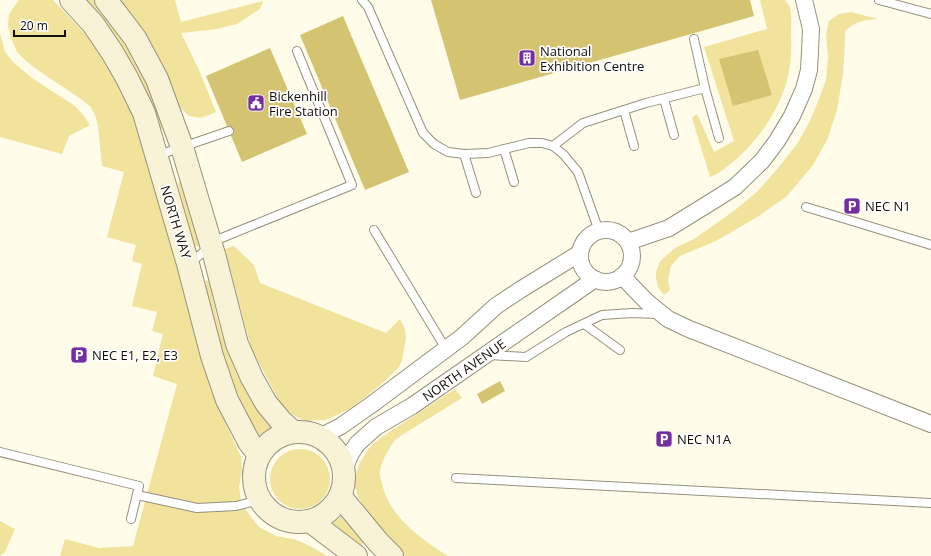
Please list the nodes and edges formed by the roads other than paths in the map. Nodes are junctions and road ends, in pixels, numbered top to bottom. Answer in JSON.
{"nodes":[{"id":1,"x":70,"y":0,"type":"edge"},
{"id":2,"x":106,"y":0,"type":"edge"},
{"id":3,"x":362,"y":0,"type":"edge"},
{"id":4,"x":804,"y":0,"type":"edge"},
{"id":5,"x":879,"y":0,"type":"edge"},
{"id":6,"x":931,"y":14,"type":"edge"},
{"id":7,"x":694,"y":39,"type":"dead end"},
{"id":8,"x":297,"y":51,"type":"dead end"},
{"id":9,"x":705,"y":88,"type":"junction"},
{"id":10,"x":664,"y":98,"type":"junction"},
{"id":11,"x":624,"y":110,"type":"junction"},
{"id":12,"x":229,"y":131,"type":"dead end"},
{"id":13,"x":674,"y":135,"type":"dead end"},
{"id":14,"x":719,"y":138,"type":"dead end"},
{"id":15,"x":553,"y":146,"type":"junction"},
{"id":16,"x":634,"y":146,"type":"dead end"},
{"id":17,"x":182,"y":147,"type":"junction"},
{"id":18,"x":504,"y":149,"type":"junction"},
{"id":19,"x":464,"y":154,"type":"junction"},
{"id":20,"x":156,"y":156,"type":"junction"},
{"id":21,"x":514,"y":182,"type":"dead end"},
{"id":22,"x":476,"y":193,"type":"dead end"},
{"id":23,"x":806,"y":207,"type":"dead end"},
{"id":24,"x":374,"y":230,"type":"dead end"},
{"id":25,"x":599,"y":231,"type":"junction"},
{"id":26,"x":628,"y":242,"type":"junction"},
{"id":27,"x":211,"y":246,"type":"junction"},
{"id":28,"x":931,"y":246,"type":"edge"},
{"id":29,"x":580,"y":253,"type":"junction"},
{"id":30,"x":188,"y":264,"type":"junction"},
{"id":31,"x":622,"y":276,"type":"junction"},
{"id":32,"x":595,"y":279,"type":"junction"},
{"id":33,"x":663,"y":314,"type":"junction"},
{"id":34,"x":584,"y":324,"type":"junction"},
{"id":35,"x":446,"y":349,"type":"junction"},
{"id":36,"x":620,"y":350,"type":"dead end"},
{"id":37,"x":486,"y":355,"type":"junction"},
{"id":38,"x":931,"y":424,"type":"edge"},
{"id":39,"x":293,"y":432,"type":"junction"},
{"id":40,"x":320,"y":437,"type":"junction"},
{"id":41,"x":0,"y":452,"type":"edge"},
{"id":42,"x":259,"y":456,"type":"junction"},
{"id":43,"x":344,"y":470,"type":"junction"},
{"id":44,"x":456,"y":478,"type":"dead end"},
{"id":45,"x":137,"y":495,"type":"junction"},
{"id":46,"x":340,"y":496,"type":"junction"},
{"id":47,"x":259,"y":500,"type":"junction"},
{"id":48,"x":931,"y":503,"type":"edge"},
{"id":49,"x":131,"y":519,"type":"dead end"},
{"id":50,"x":310,"y":521,"type":"junction"},
{"id":51,"x":356,"y":556,"type":"edge"},
{"id":52,"x":392,"y":556,"type":"edge"}],
"edges":[{"from":1,"to":20,"type":"street","name":"NORTH WAY"},
{"from":2,"to":17,"type":"street","name":"NORTH WAY"},
{"from":3,"to":19,"type":"lane"},
{"from":4,"to":26,"type":"street"},
{"from":5,"to":6,"type":"lane"},
{"from":7,"to":9,"type":"lane"},
{"from":8,"to":27,"type":"lane"},
{"from":9,"to":10,"type":"lane"},
{"from":9,"to":14,"type":"lane"},
{"from":10,"to":11,"type":"lane"},
{"from":10,"to":13,"type":"lane"},
{"from":11,"to":15,"type":"lane"},
{"from":11,"to":16,"type":"lane"},
{"from":12,"to":17,"type":"lane"},
{"from":15,"to":18,"type":"lane"},
{"from":15,"to":25,"type":"lane"},
{"from":17,"to":20,"type":"lane"},
{"from":17,"to":27,"type":"street","name":"NORTH WAY"},
{"from":18,"to":19,"type":"lane"},
{"from":18,"to":21,"type":"lane"},
{"from":19,"to":22,"type":"lane"},
{"from":20,"to":30,"type":"street","name":"NORTH WAY"},
{"from":23,"to":28,"type":"lane"},
{"from":24,"to":35,"type":"lane"},
{"from":25,"to":26,"type":"street"},
{"from":25,"to":29,"type":"street"},
{"from":26,"to":31,"type":"street"},
{"from":27,"to":30,"type":"lane"},
{"from":27,"to":39,"type":"street","name":"NORTH WAY"},
{"from":29,"to":32,"type":"street"},
{"from":29,"to":35,"type":"street","name":"NORTH AVENUE"},
{"from":30,"to":42,"type":"street","name":"NORTH WAY"},
{"from":31,"to":32,"type":"street"},
{"from":31,"to":33,"type":"street"},
{"from":32,"to":37,"type":"street","name":"NORTH AVENUE"},
{"from":33,"to":34,"type":"lane"},
{"from":33,"to":38,"type":"street"},
{"from":34,"to":36,"type":"lane"},
{"from":34,"to":37,"type":"lane"},
{"from":35,"to":40,"type":"street","name":"NORTH AVENUE"},
{"from":37,"to":43,"type":"street","name":"NORTH AVENUE"},
{"from":39,"to":40,"type":"street"},
{"from":39,"to":42,"type":"street"},
{"from":40,"to":43,"type":"street"},
{"from":41,"to":45,"type":"lane"},
{"from":42,"to":47,"type":"street"},
{"from":43,"to":46,"type":"street"},
{"from":44,"to":48,"type":"lane"},
{"from":45,"to":47,"type":"lane"},
{"from":45,"to":49,"type":"lane"},
{"from":46,"to":50,"type":"street"},
{"from":46,"to":52,"type":"street"},
{"from":47,"to":50,"type":"street"},
{"from":50,"to":51,"type":"street"}]}
